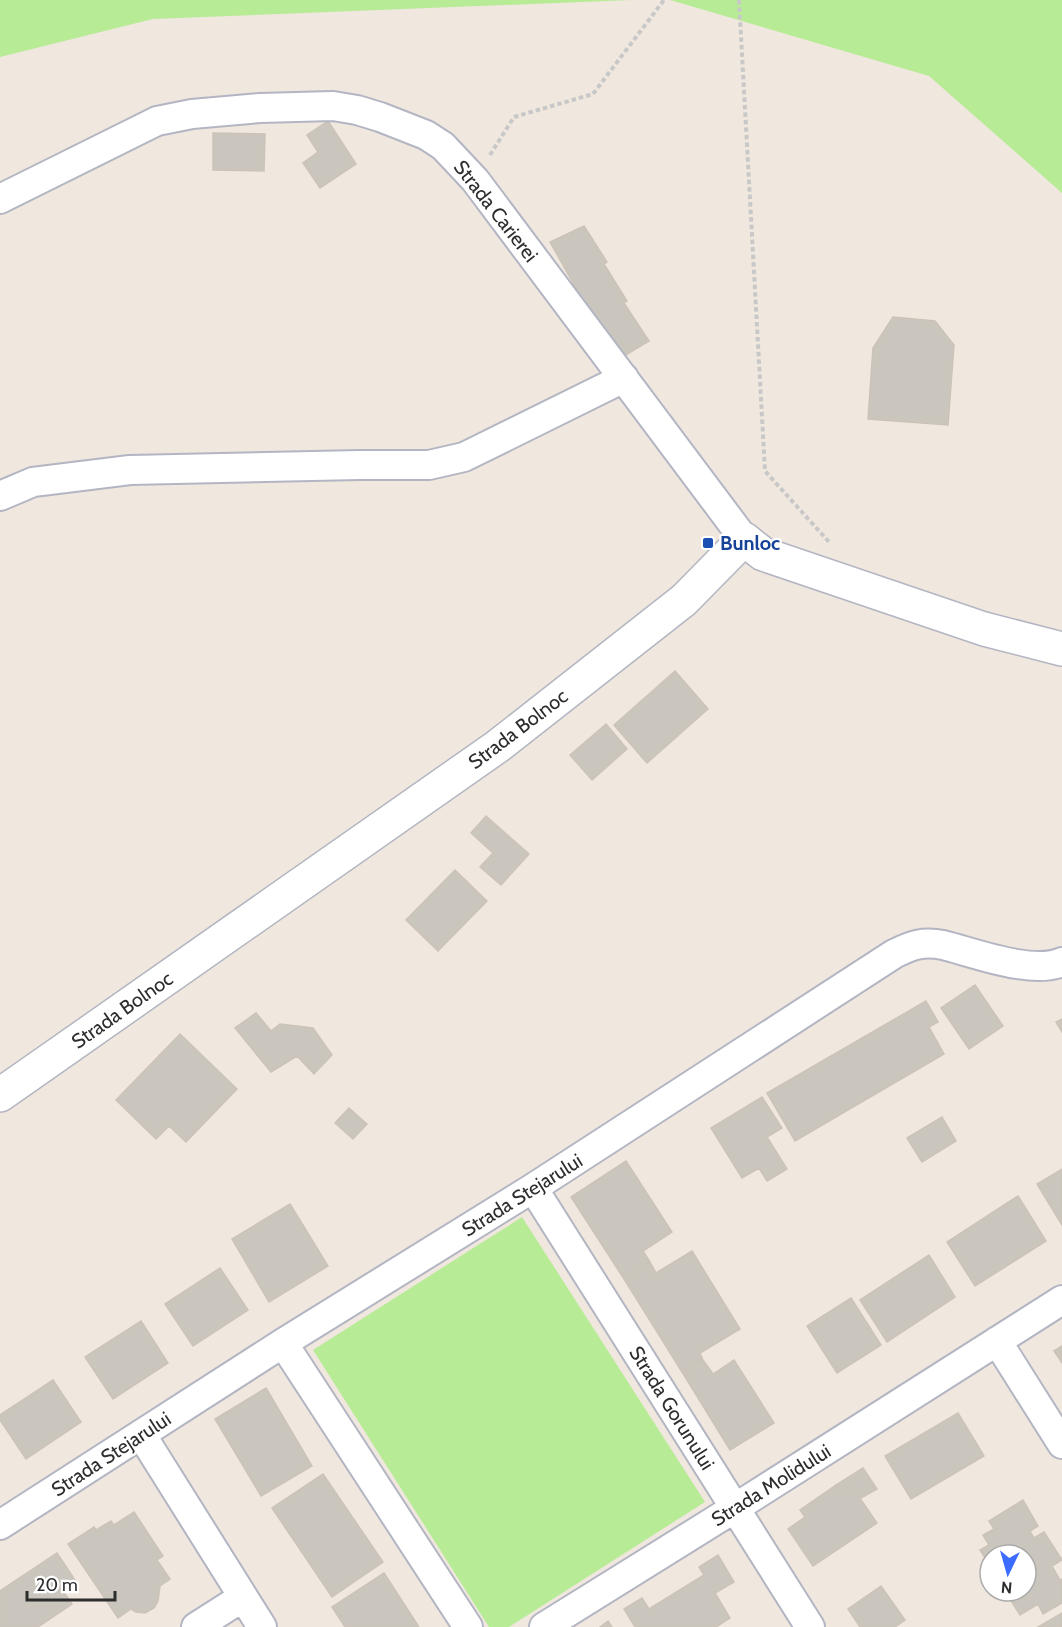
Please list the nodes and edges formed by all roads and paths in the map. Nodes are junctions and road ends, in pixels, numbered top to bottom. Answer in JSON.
{"nodes":[{"id":1,"x":664,"y":0,"type":"edge"},
{"id":2,"x":739,"y":0,"type":"edge"},
{"id":3,"x":475,"y":180,"type":"junction"},
{"id":4,"x":0,"y":200,"type":"edge"},
{"id":5,"x":624,"y":378,"type":"junction"},
{"id":6,"x":0,"y":496,"type":"edge"},
{"id":7,"x":744,"y":538,"type":"junction"},
{"id":8,"x":831,"y":543,"type":"dead end"},
{"id":9,"x":1062,"y":649,"type":"edge"},
{"id":10,"x":1062,"y":962,"type":"edge"},
{"id":11,"x":0,"y":1095,"type":"edge"},
{"id":12,"x":533,"y":1188,"type":"junction"},
{"id":13,"x":1062,"y":1300,"type":"edge"},
{"id":14,"x":997,"y":1341,"type":"junction"},
{"id":15,"x":283,"y":1343,"type":"junction"},
{"id":16,"x":141,"y":1434,"type":"junction"},
{"id":17,"x":1062,"y":1444,"type":"edge"},
{"id":18,"x":735,"y":1508,"type":"junction"},
{"id":19,"x":0,"y":1526,"type":"edge"},
{"id":20,"x":243,"y":1597,"type":"junction"},
{"id":21,"x":195,"y":1627,"type":"edge"},
{"id":22,"x":262,"y":1627,"type":"edge"},
{"id":23,"x":468,"y":1627,"type":"edge"},
{"id":24,"x":544,"y":1627,"type":"edge"},
{"id":25,"x":810,"y":1627,"type":"edge"}],
"edges":[{"from":1,"to":3,"type":"path"},
{"from":2,"to":8,"type":"path"},
{"from":3,"to":4,"type":"street","name":"Strada Carierei"},
{"from":3,"to":5,"type":"street","name":"Strada Carierei"},
{"from":5,"to":6,"type":"street"},
{"from":5,"to":7,"type":"street","name":"Strada Carierei"},
{"from":7,"to":9,"type":"street"},
{"from":7,"to":11,"type":"street","name":"Strada Bolnoc"},
{"from":10,"to":12,"type":"street","name":"Strada Stejarului"},
{"from":12,"to":15,"type":"street","name":"Strada Stejarului"},
{"from":12,"to":18,"type":"street","name":"Strada Gorunului"},
{"from":13,"to":14,"type":"street","name":"Strada Molidului"},
{"from":14,"to":17,"type":"street"},
{"from":14,"to":18,"type":"street","name":"Strada Molidului"},
{"from":15,"to":16,"type":"street","name":"Strada Stejarului"},
{"from":15,"to":23,"type":"street"},
{"from":16,"to":19,"type":"street","name":"Strada Stejarului"},
{"from":16,"to":20,"type":"street"},
{"from":18,"to":24,"type":"street","name":"Strada Molidului"},
{"from":18,"to":25,"type":"street","name":"Strada Gorunului"},
{"from":20,"to":21,"type":"street"},
{"from":20,"to":22,"type":"street"}]}
